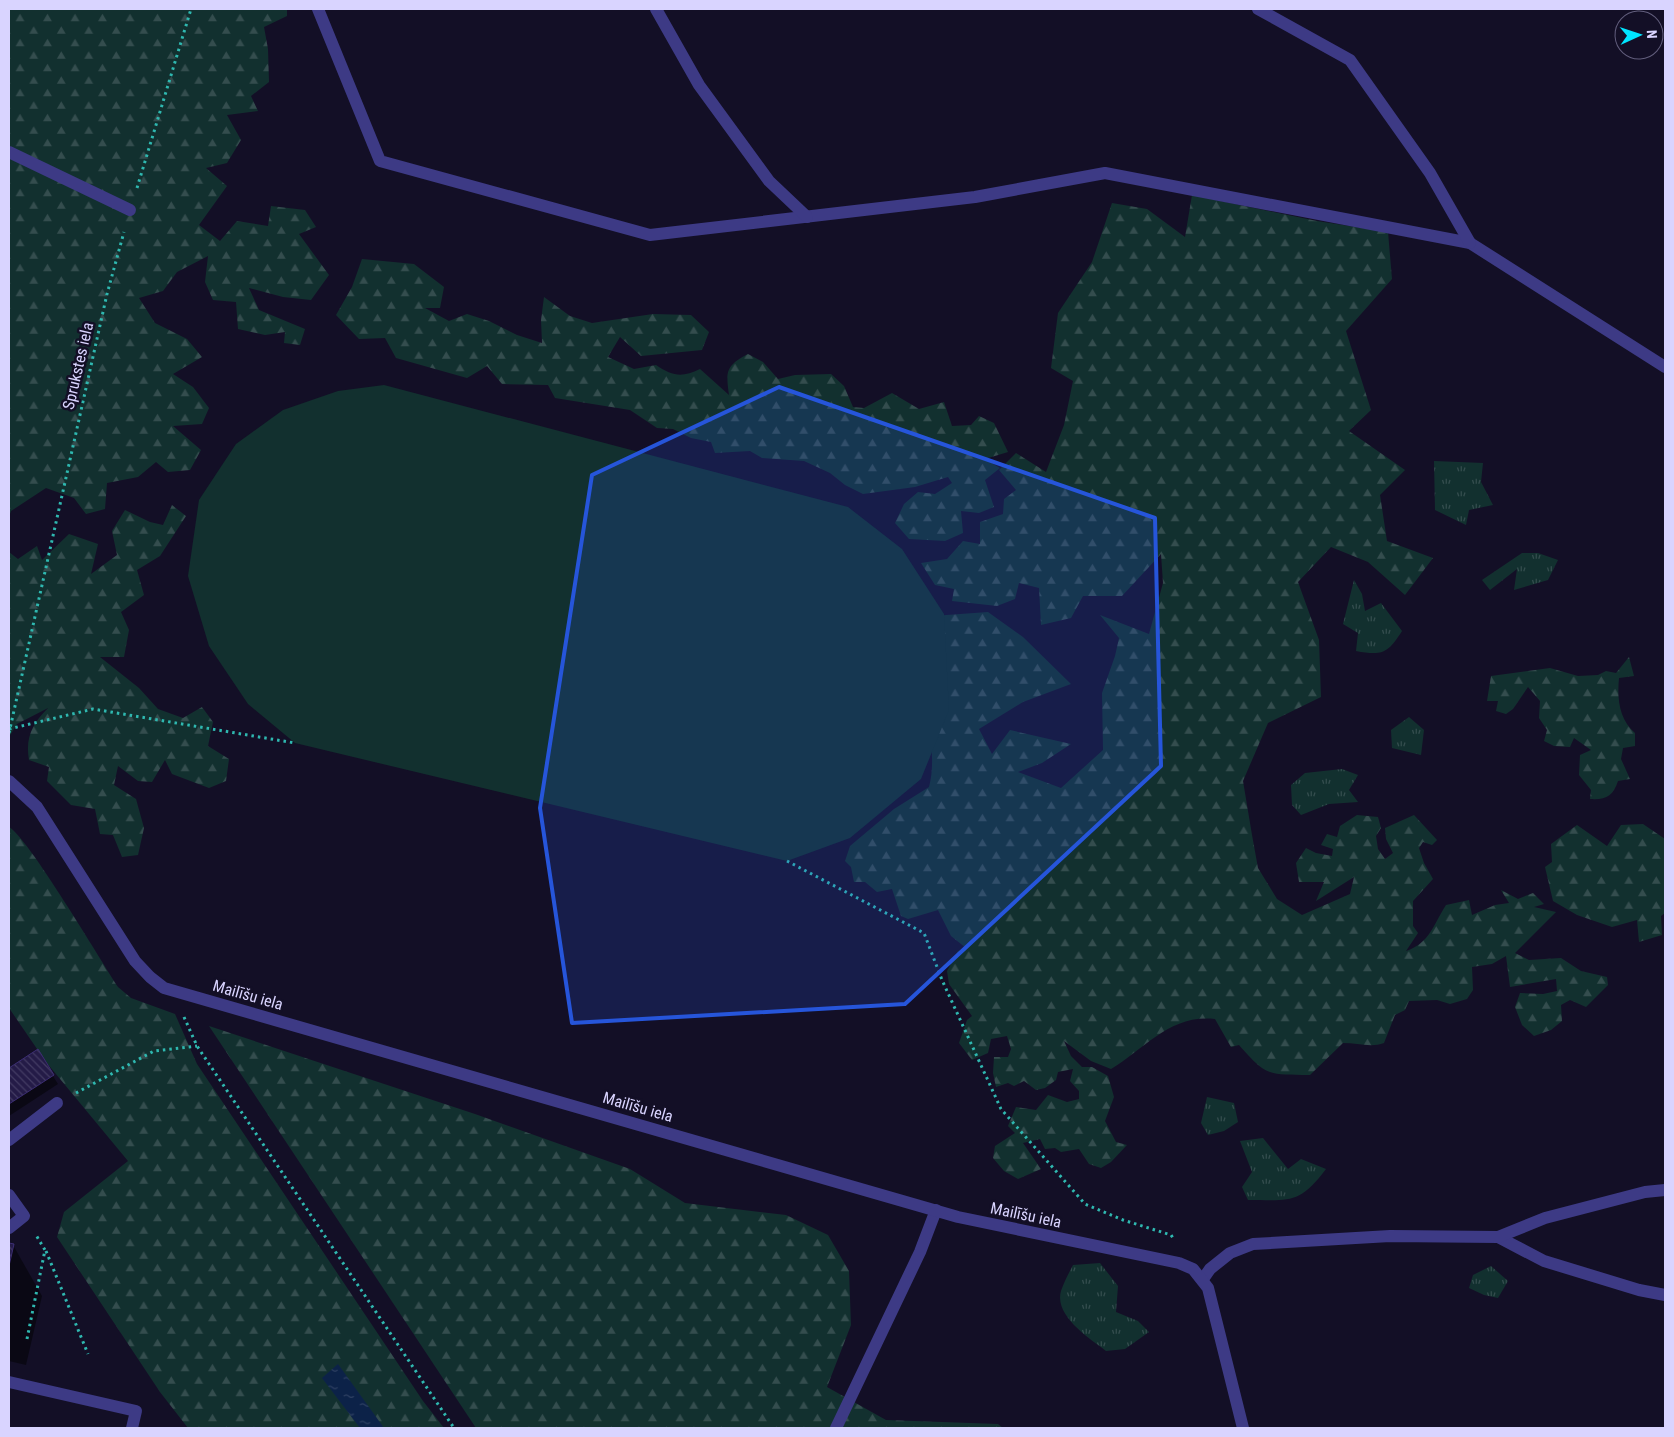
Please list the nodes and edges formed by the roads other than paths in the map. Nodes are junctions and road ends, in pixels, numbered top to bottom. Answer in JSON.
{"nodes":[{"id":1,"x":318,"y":9,"type":"edge"},
{"id":2,"x":656,"y":9,"type":"edge"},
{"id":3,"x":1258,"y":9,"type":"edge"},
{"id":4,"x":9,"y":152,"type":"edge"},
{"id":5,"x":130,"y":210,"type":"road end"},
{"id":6,"x":807,"y":218,"type":"junction"},
{"id":7,"x":1470,"y":243,"type":"junction"},
{"id":8,"x":1665,"y":367,"type":"edge"},
{"id":9,"x":9,"y":782,"type":"edge"},
{"id":10,"x":57,"y":1103,"type":"road end"},
{"id":11,"x":9,"y":1140,"type":"edge"},
{"id":12,"x":1665,"y":1190,"type":"edge"},
{"id":13,"x":9,"y":1195,"type":"edge"},
{"id":14,"x":936,"y":1210,"type":"junction"},
{"id":15,"x":9,"y":1228,"type":"edge"},
{"id":16,"x":1498,"y":1237,"type":"junction"},
{"id":17,"x":1203,"y":1279,"type":"junction"},
{"id":18,"x":1665,"y":1295,"type":"edge"},
{"id":19,"x":9,"y":1382,"type":"edge"},
{"id":20,"x":132,"y":1428,"type":"edge"},
{"id":21,"x":836,"y":1428,"type":"edge"},
{"id":22,"x":1243,"y":1428,"type":"edge"}],
"edges":[{"from":1,"to":6,"type":"street"},
{"from":2,"to":6,"type":"street"},
{"from":3,"to":7,"type":"street"},
{"from":4,"to":5,"type":"street"},
{"from":6,"to":7,"type":"street"},
{"from":7,"to":8,"type":"street"},
{"from":9,"to":14,"type":"street","name":"Mailīšu iela"},
{"from":10,"to":11,"type":"street"},
{"from":12,"to":16,"type":"street"},
{"from":13,"to":15,"type":"street"},
{"from":14,"to":17,"type":"street","name":"Mailīšu iela"},
{"from":14,"to":21,"type":"street"},
{"from":16,"to":17,"type":"street"},
{"from":16,"to":18,"type":"street"},
{"from":17,"to":22,"type":"street","name":"Mailīšu iela"},
{"from":19,"to":20,"type":"street"}]}
